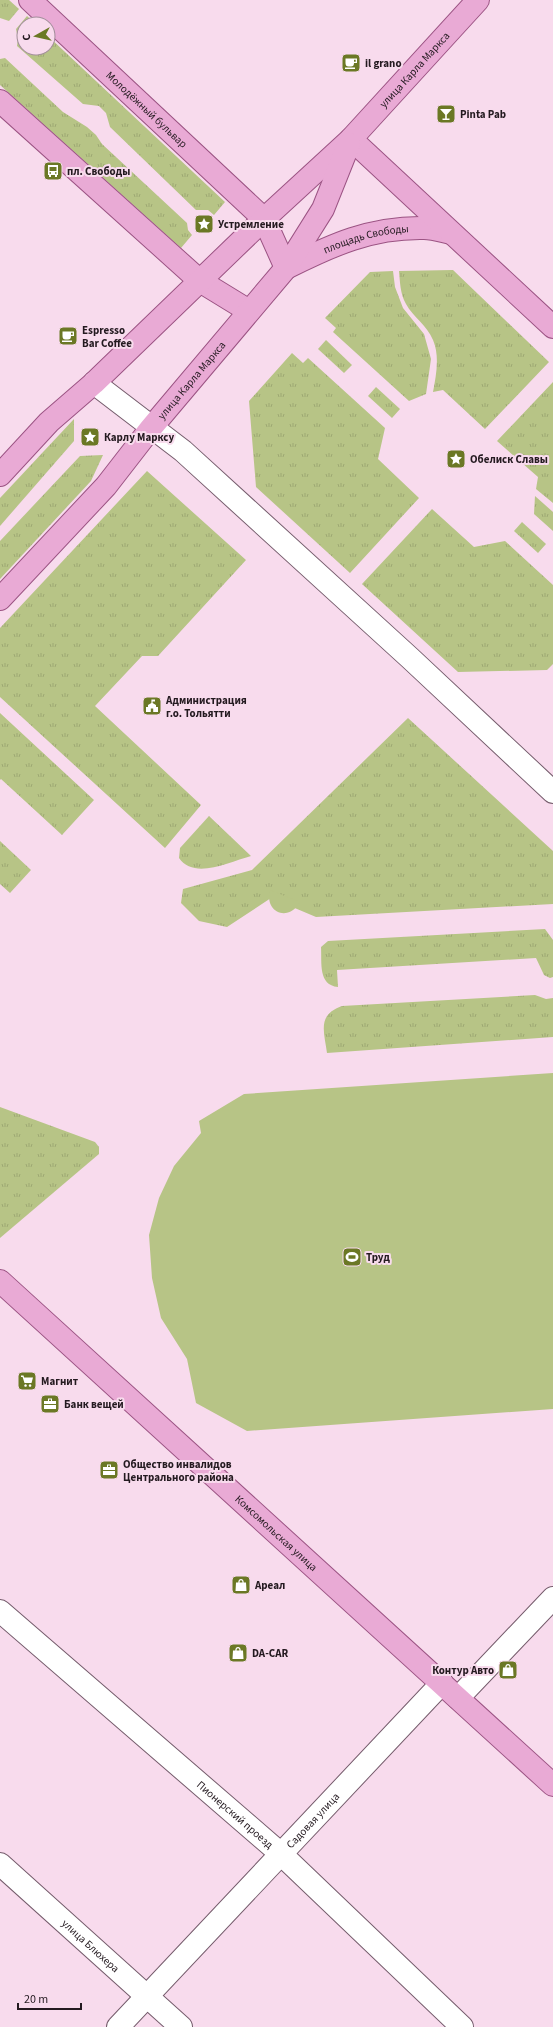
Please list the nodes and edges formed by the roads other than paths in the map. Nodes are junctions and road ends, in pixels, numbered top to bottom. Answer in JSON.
{"nodes":[{"id":1,"x":30,"y":0,"type":"edge"},
{"id":2,"x":478,"y":0,"type":"edge"},
{"id":3,"x":0,"y":101,"type":"edge"},
{"id":4,"x":352,"y":139,"type":"junction"},
{"id":5,"x":264,"y":219,"type":"junction"},
{"id":6,"x":451,"y":233,"type":"junction"},
{"id":7,"x":286,"y":268,"type":"junction"},
{"id":8,"x":200,"y":281,"type":"junction"},
{"id":9,"x":249,"y":311,"type":"junction"},
{"id":10,"x":553,"y":327,"type":"edge"},
{"id":11,"x":94,"y":383,"type":"junction"},
{"id":12,"x":151,"y":428,"type":"junction"},
{"id":13,"x":0,"y":475,"type":"edge"},
{"id":14,"x":0,"y":599,"type":"edge"},
{"id":15,"x":553,"y":792,"type":"edge"},
{"id":16,"x":0,"y":1281,"type":"edge"},
{"id":17,"x":553,"y":1598,"type":"edge"},
{"id":18,"x":0,"y":1610,"type":"edge"},
{"id":19,"x":442,"y":1683,"type":"junction"},
{"id":20,"x":458,"y":1698,"type":"junction"},
{"id":21,"x":553,"y":1785,"type":"edge"},
{"id":22,"x":281,"y":1854,"type":"junction"},
{"id":23,"x":0,"y":1864,"type":"edge"},
{"id":24,"x":147,"y":1996,"type":"junction"},
{"id":25,"x":118,"y":2027,"type":"edge"},
{"id":26,"x":181,"y":2027,"type":"edge"},
{"id":27,"x":462,"y":2027,"type":"edge"}],
"edges":[{"from":1,"to":5,"type":"main road","name":"Молодёжный бульвар"},
{"from":2,"to":4,"type":"main road","name":"улица Карла Маркса"},
{"from":3,"to":8,"type":"main road"},
{"from":4,"to":5,"type":"main road","name":"улица Карла Маркса"},
{"from":4,"to":6,"type":"main road"},
{"from":4,"to":7,"type":"main road","name":"улица Карла Маркса"},
{"from":5,"to":7,"type":"main road"},
{"from":5,"to":8,"type":"main road","name":"улица Карла Маркса"},
{"from":6,"to":7,"type":"main road","name":"площадь Свободы"},
{"from":6,"to":10,"type":"main road"},
{"from":7,"to":9,"type":"main road","name":"улица Карла Маркса"},
{"from":8,"to":9,"type":"main road"},
{"from":8,"to":11,"type":"main road","name":"улица Карла Маркса"},
{"from":9,"to":12,"type":"main road","name":"улица Карла Маркса"},
{"from":11,"to":12,"type":"street"},
{"from":11,"to":13,"type":"main road","name":"улица Карла Маркса"},
{"from":12,"to":14,"type":"main road","name":"улица Карла Маркса"},
{"from":12,"to":15,"type":"street"},
{"from":16,"to":19,"type":"main road","name":"Комсомольская улица"},
{"from":17,"to":20,"type":"street"},
{"from":18,"to":22,"type":"street","name":"Пионерский проезд"},
{"from":19,"to":20,"type":"main road","name":"Комсомольская улица"},
{"from":19,"to":22,"type":"street","name":"Садовая улица"},
{"from":20,"to":21,"type":"main road","name":"Комсомольская улица"},
{"from":22,"to":24,"type":"street","name":"Садовая улица"},
{"from":22,"to":27,"type":"street","name":"Пионерский проезд"},
{"from":23,"to":24,"type":"street","name":"улица Блюхера"},
{"from":24,"to":25,"type":"street","name":"Садовая улица"},
{"from":24,"to":26,"type":"street","name":"улица Блюхера"}]}
